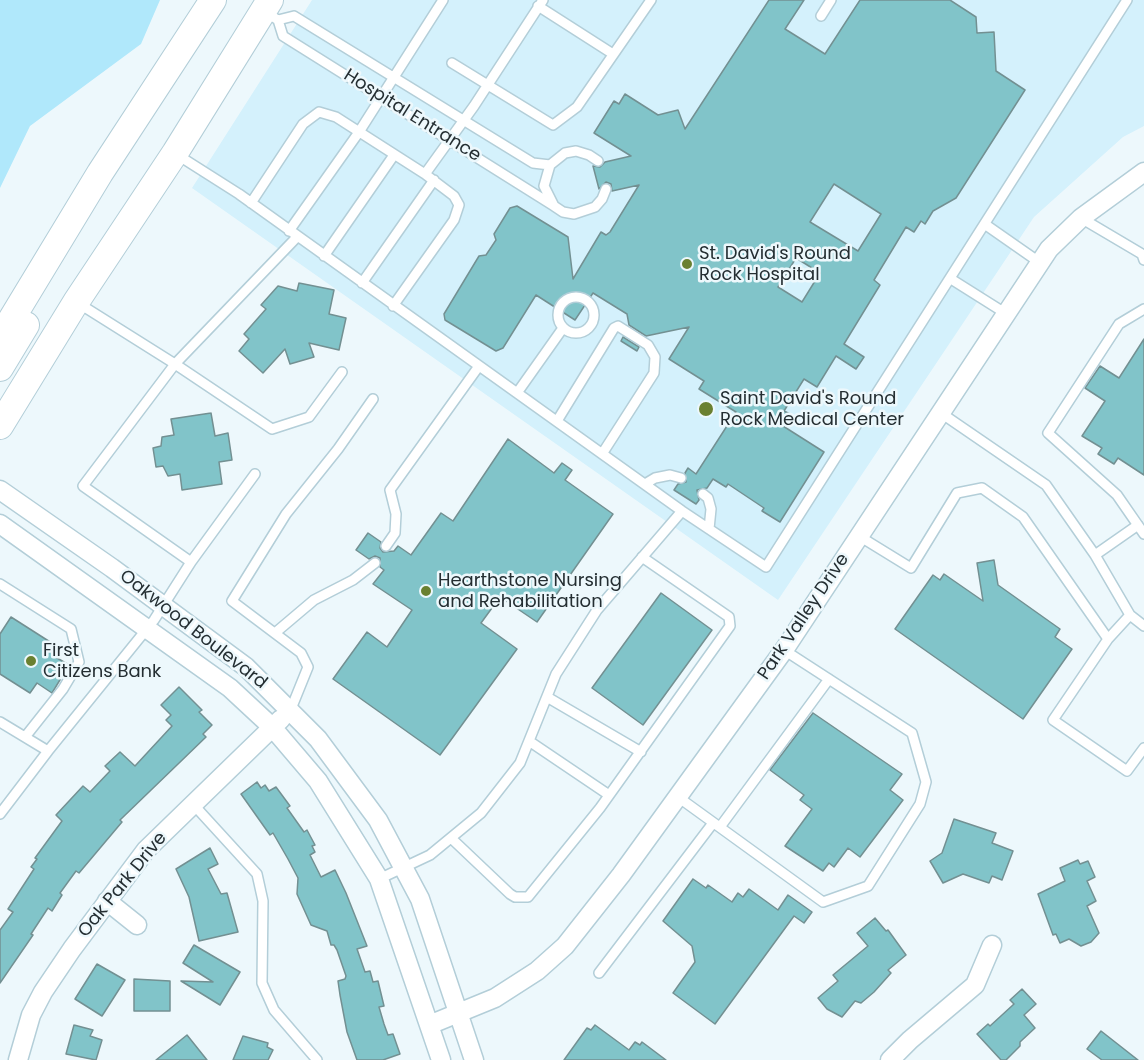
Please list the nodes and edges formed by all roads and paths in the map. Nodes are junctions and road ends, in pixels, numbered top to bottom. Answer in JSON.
{"nodes":[{"id":1,"x":213,"y":0,"type":"edge"},
{"id":2,"x":443,"y":0,"type":"edge"},
{"id":3,"x":651,"y":0,"type":"edge"},
{"id":4,"x":831,"y":0,"type":"edge"},
{"id":5,"x":1127,"y":0,"type":"edge"},
{"id":6,"x":540,"y":3,"type":"edge"},
{"id":7,"x":264,"y":8,"type":"edge"},
{"id":8,"x":821,"y":16,"type":"dead end"},
{"id":9,"x":613,"y":54,"type":"junction"},
{"id":10,"x":452,"y":63,"type":"dead end"},
{"id":11,"x":393,"y":78,"type":"junction"},
{"id":12,"x":487,"y":84,"type":"junction"},
{"id":13,"x":382,"y":96,"type":"junction"},
{"id":14,"x":463,"y":121,"type":"junction"},
{"id":15,"x":359,"y":132,"type":"junction"},
{"id":16,"x":449,"y":139,"type":"junction"},
{"id":17,"x":175,"y":153,"type":"junction"},
{"id":18,"x":394,"y":155,"type":"junction"},
{"id":19,"x":598,"y":161,"type":"dead end"},
{"id":20,"x":550,"y":165,"type":"junction"},
{"id":21,"x":1144,"y":172,"type":"edge"},
{"id":22,"x":100,"y":173,"type":"junction"},
{"id":23,"x":425,"y":174,"type":"junction"},
{"id":24,"x":434,"y":180,"type":"junction"},
{"id":25,"x":606,"y":189,"type":"dead end"},
{"id":26,"x":251,"y":203,"type":"junction"},
{"id":27,"x":554,"y":206,"type":"junction"},
{"id":28,"x":1081,"y":218,"type":"junction"},
{"id":29,"x":986,"y":225,"type":"junction"},
{"id":30,"x":289,"y":231,"type":"junction"},
{"id":31,"x":297,"y":237,"type":"junction"},
{"id":32,"x":324,"y":256,"type":"junction"},
{"id":33,"x":1144,"y":260,"type":"edge"},
{"id":34,"x":1039,"y":262,"type":"junction"},
{"id":35,"x":951,"y":279,"type":"junction"},
{"id":36,"x":362,"y":283,"type":"junction"},
{"id":37,"x":76,"y":302,"type":"junction"},
{"id":38,"x":393,"y":306,"type":"junction"},
{"id":39,"x":1144,"y":309,"type":"edge"},
{"id":40,"x":1005,"y":313,"type":"junction"},
{"id":41,"x":563,"y":328,"type":"dead end"},
{"id":42,"x":0,"y":338,"type":"edge"},
{"id":43,"x":175,"y":364,"type":"junction"},
{"id":44,"x":478,"y":366,"type":"junction"},
{"id":45,"x":0,"y":368,"type":"edge"},
{"id":46,"x":342,"y":372,"type":"dead end"},
{"id":47,"x":517,"y":393,"type":"junction"},
{"id":48,"x":373,"y":399,"type":"dead end"},
{"id":49,"x":941,"y":413,"type":"junction"},
{"id":50,"x":557,"y":421,"type":"junction"},
{"id":51,"x":0,"y":426,"type":"edge"},
{"id":52,"x":602,"y":454,"type":"junction"},
{"id":53,"x":255,"y":474,"type":"dead end"},
{"id":54,"x":681,"y":478,"type":"dead end"},
{"id":55,"x":645,"y":484,"type":"junction"},
{"id":56,"x":0,"y":490,"type":"edge"},
{"id":57,"x":703,"y":494,"type":"dead end"},
{"id":58,"x":682,"y":511,"type":"junction"},
{"id":59,"x":0,"y":524,"type":"edge"},
{"id":60,"x":709,"y":529,"type":"junction"},
{"id":61,"x":1141,"y":530,"type":"edge"},
{"id":62,"x":859,"y":536,"type":"junction"},
{"id":63,"x":386,"y":546,"type":"dead end"},
{"id":64,"x":1095,"y":555,"type":"junction"},
{"id":65,"x":642,"y":557,"type":"junction"},
{"id":66,"x":190,"y":562,"type":"junction"},
{"id":67,"x":375,"y":563,"type":"dead end"},
{"id":68,"x":0,"y":584,"type":"edge"},
{"id":69,"x":164,"y":607,"type":"junction"},
{"id":70,"x":1130,"y":615,"type":"junction"},
{"id":71,"x":1144,"y":626,"type":"edge"},
{"id":72,"x":148,"y":628,"type":"junction"},
{"id":73,"x":275,"y":633,"type":"junction"},
{"id":74,"x":1108,"y":639,"type":"junction"},
{"id":75,"x":784,"y":650,"type":"junction"},
{"id":76,"x":828,"y":679,"type":"junction"},
{"id":77,"x":547,"y":697,"type":"junction"},
{"id":78,"x":291,"y":709,"type":"junction"},
{"id":79,"x":0,"y":722,"type":"edge"},
{"id":80,"x":272,"y":727,"type":"junction"},
{"id":81,"x":25,"y":737,"type":"junction"},
{"id":82,"x":529,"y":741,"type":"junction"},
{"id":83,"x":1144,"y":748,"type":"edge"},
{"id":84,"x":48,"y":751,"type":"junction"},
{"id":85,"x":640,"y":752,"type":"junction"},
{"id":86,"x":609,"y":795,"type":"junction"},
{"id":87,"x":678,"y":797,"type":"junction"},
{"id":88,"x":194,"y":804,"type":"junction"},
{"id":89,"x":0,"y":813,"type":"edge"},
{"id":90,"x":716,"y":825,"type":"junction"},
{"id":91,"x":451,"y":838,"type":"junction"},
{"id":92,"x":403,"y":867,"type":"junction"},
{"id":93,"x":379,"y":879,"type":"junction"},
{"id":94,"x":107,"y":901,"type":"junction"},
{"id":95,"x":137,"y":925,"type":"dead end"},
{"id":96,"x":992,"y":945,"type":"dead end"},
{"id":97,"x":599,"y":973,"type":"dead end"},
{"id":98,"x":459,"y":1012,"type":"junction"},
{"id":99,"x":429,"y":1025,"type":"junction"},
{"id":100,"x":18,"y":1060,"type":"edge"},
{"id":101,"x":317,"y":1060,"type":"edge"},
{"id":102,"x":441,"y":1060,"type":"edge"},
{"id":103,"x":474,"y":1060,"type":"edge"},
{"id":104,"x":890,"y":1060,"type":"edge"}],
"edges":[{"from":1,"to":22,"type":"main road"},
{"from":2,"to":11,"type":"lane"},
{"from":3,"to":9,"type":"lane"},
{"from":4,"to":8,"type":"lane"},
{"from":5,"to":29,"type":"lane"},
{"from":6,"to":9,"type":"lane"},
{"from":6,"to":12,"type":"lane"},
{"from":7,"to":11,"type":"lane","name":"Hospital Entrance"},
{"from":7,"to":13,"type":"lane","name":"Hospital Entrance"},
{"from":7,"to":17,"type":"main road"},
{"from":9,"to":12,"type":"lane"},
{"from":10,"to":12,"type":"lane"},
{"from":11,"to":13,"type":"lane"},
{"from":11,"to":14,"type":"lane","name":"Hospital Entrance"},
{"from":12,"to":14,"type":"lane"},
{"from":13,"to":15,"type":"lane"},
{"from":13,"to":16,"type":"lane","name":"Hospital Entrance"},
{"from":14,"to":16,"type":"lane"},
{"from":14,"to":20,"type":"lane","name":"Hospital Entrance"},
{"from":15,"to":18,"type":"lane"},
{"from":15,"to":26,"type":"lane"},
{"from":15,"to":30,"type":"lane"},
{"from":16,"to":23,"type":"lane"},
{"from":16,"to":27,"type":"lane","name":"Hospital Entrance"},
{"from":17,"to":26,"type":"lane"},
{"from":17,"to":37,"type":"main road"},
{"from":18,"to":23,"type":"lane"},
{"from":18,"to":32,"type":"lane"},
{"from":19,"to":20,"type":"lane"},
{"from":20,"to":27,"type":"lane"},
{"from":21,"to":28,"type":"street","name":"Park Valley Drive"},
{"from":22,"to":42,"type":"main road"},
{"from":22,"to":45,"type":"main road"},
{"from":23,"to":24,"type":"lane"},
{"from":24,"to":36,"type":"lane"},
{"from":24,"to":38,"type":"lane"},
{"from":25,"to":27,"type":"lane"},
{"from":26,"to":30,"type":"lane"},
{"from":28,"to":33,"type":"lane"},
{"from":28,"to":34,"type":"street","name":"Park Valley Drive"},
{"from":29,"to":34,"type":"lane"},
{"from":29,"to":35,"type":"lane"},
{"from":30,"to":31,"type":"lane"},
{"from":31,"to":32,"type":"lane"},
{"from":31,"to":43,"type":"lane"},
{"from":32,"to":36,"type":"lane"},
{"from":34,"to":40,"type":"street","name":"Park Valley Drive"},
{"from":35,"to":40,"type":"lane"},
{"from":35,"to":60,"type":"lane"},
{"from":36,"to":38,"type":"lane"},
{"from":37,"to":43,"type":"lane"},
{"from":37,"to":51,"type":"main road"},
{"from":38,"to":44,"type":"lane"},
{"from":39,"to":61,"type":"lane"},
{"from":40,"to":49,"type":"street","name":"Park Valley Drive"},
{"from":41,"to":47,"type":"lane"},
{"from":43,"to":46,"type":"lane"},
{"from":43,"to":66,"type":"lane"},
{"from":44,"to":47,"type":"lane"},
{"from":44,"to":63,"type":"lane"},
{"from":47,"to":50,"type":"lane"},
{"from":48,"to":73,"type":"lane"},
{"from":49,"to":62,"type":"street","name":"Park Valley Drive"},
{"from":49,"to":64,"type":"lane"},
{"from":50,"to":52,"type":"lane"},
{"from":50,"to":52,"type":"lane"},
{"from":52,"to":55,"type":"lane"},
{"from":53,"to":66,"type":"lane"},
{"from":54,"to":55,"type":"lane"},
{"from":55,"to":58,"type":"lane"},
{"from":56,"to":69,"type":"street","name":"Oakwood Boulevard"},
{"from":57,"to":60,"type":"lane"},
{"from":58,"to":60,"type":"lane"},
{"from":58,"to":65,"type":"lane"},
{"from":59,"to":72,"type":"street","name":"Oakwood Boulevard"},
{"from":61,"to":64,"type":"lane"},
{"from":62,"to":74,"type":"lane"},
{"from":62,"to":75,"type":"street","name":"Park Valley Drive"},
{"from":64,"to":70,"type":"lane"},
{"from":65,"to":77,"type":"lane"},
{"from":65,"to":85,"type":"lane"},
{"from":66,"to":69,"type":"lane"},
{"from":67,"to":73,"type":"lane"},
{"from":68,"to":81,"type":"lane"},
{"from":69,"to":72,"type":"lane"},
{"from":69,"to":78,"type":"street","name":"Oakwood Boulevard"},
{"from":70,"to":71,"type":"lane"},
{"from":70,"to":74,"type":"lane"},
{"from":72,"to":80,"type":"street","name":"Oakwood Boulevard"},
{"from":72,"to":84,"type":"lane"},
{"from":73,"to":78,"type":"lane"},
{"from":74,"to":83,"type":"lane"},
{"from":75,"to":76,"type":"lane"},
{"from":75,"to":87,"type":"street","name":"Park Valley Drive"},
{"from":76,"to":90,"type":"lane"},
{"from":76,"to":90,"type":"lane"},
{"from":77,"to":82,"type":"lane"},
{"from":77,"to":85,"type":"lane"},
{"from":78,"to":80,"type":"street","name":"Oak Park Drive"},
{"from":78,"to":92,"type":"street","name":"Oakwood Boulevard"},
{"from":79,"to":81,"type":"lane"},
{"from":80,"to":88,"type":"street","name":"Oak Park Drive"},
{"from":80,"to":93,"type":"street","name":"Oakwood Boulevard"},
{"from":81,"to":84,"type":"lane"},
{"from":82,"to":86,"type":"lane"},
{"from":82,"to":91,"type":"lane"},
{"from":84,"to":89,"type":"lane"},
{"from":85,"to":86,"type":"lane"},
{"from":86,"to":91,"type":"lane"},
{"from":87,"to":90,"type":"lane"},
{"from":87,"to":98,"type":"street","name":"Park Valley Drive"},
{"from":88,"to":94,"type":"street","name":"Oak Park Drive"},
{"from":88,"to":101,"type":"lane"},
{"from":90,"to":97,"type":"lane"},
{"from":91,"to":92,"type":"lane"},
{"from":92,"to":93,"type":"lane"},
{"from":92,"to":98,"type":"street","name":"Oakwood Boulevard"},
{"from":93,"to":99,"type":"street","name":"Oakwood Boulevard"},
{"from":94,"to":95,"type":"street"},
{"from":94,"to":100,"type":"street","name":"Oak Park Drive"},
{"from":96,"to":104,"type":"street"},
{"from":98,"to":99,"type":"street","name":"Park Valley Drive"},
{"from":98,"to":103,"type":"street","name":"Oakwood Boulevard"},
{"from":99,"to":102,"type":"street","name":"Oakwood Boulevard"}]}
